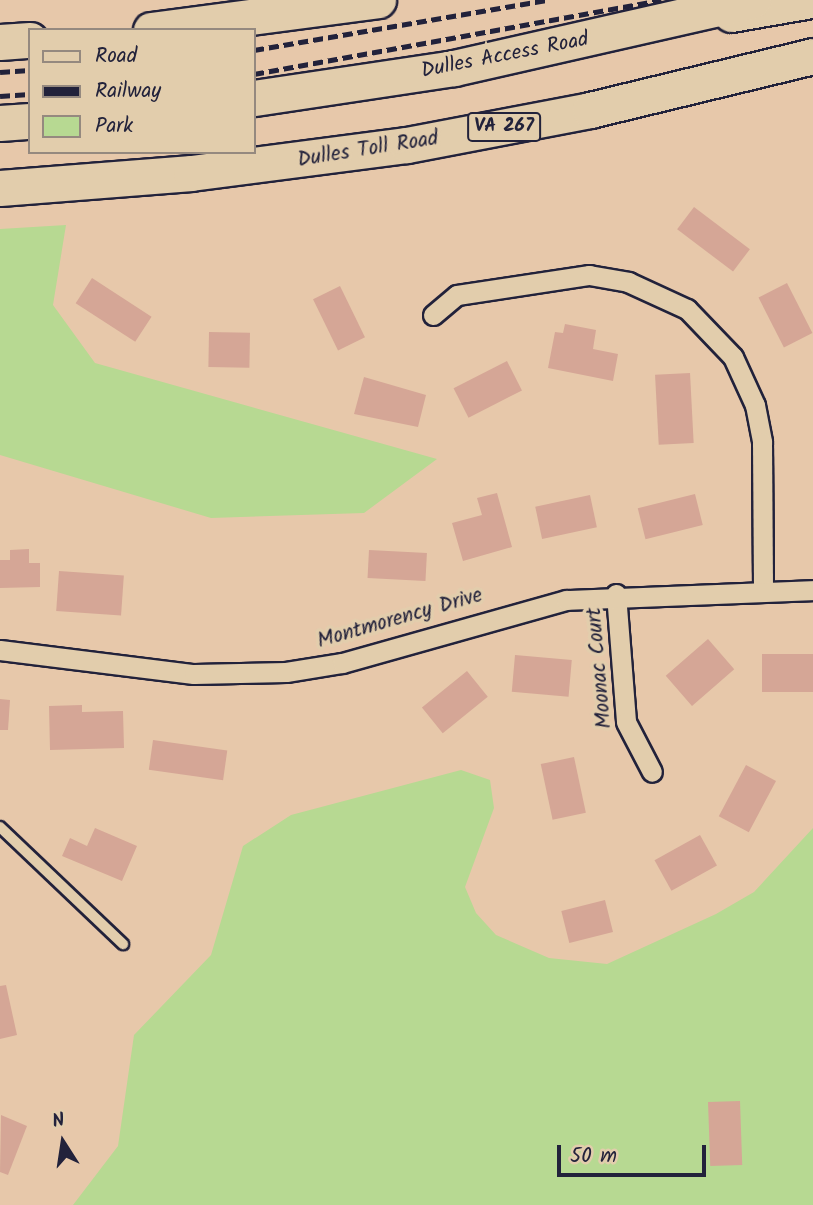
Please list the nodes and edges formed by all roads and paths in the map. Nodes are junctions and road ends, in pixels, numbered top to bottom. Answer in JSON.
{"nodes":[{"id":1,"x":378,"y":0,"type":"edge"},
{"id":2,"x":753,"y":0,"type":"edge"},
{"id":3,"x":811,"y":0,"type":"edge"},
{"id":4,"x":166,"y":28,"type":"edge"},
{"id":5,"x":645,"y":28,"type":"junction"},
{"id":6,"x":28,"y":40,"type":"edge"},
{"id":7,"x":0,"y":42,"type":"edge"},
{"id":8,"x":813,"y":56,"type":"edge"},
{"id":9,"x":256,"y":98,"type":"edge"},
{"id":10,"x":28,"y":121,"type":"edge"},
{"id":11,"x":0,"y":123,"type":"edge"},
{"id":12,"x":0,"y":188,"type":"edge"},
{"id":13,"x":433,"y":315,"type":"dead end"},
{"id":14,"x":813,"y":590,"type":"edge"},
{"id":15,"x":763,"y":591,"type":"junction"},
{"id":16,"x":616,"y":594,"type":"junction"},
{"id":17,"x":0,"y":650,"type":"edge"},
{"id":18,"x":652,"y":772,"type":"dead end"},
{"id":19,"x":0,"y":827,"type":"edge"},
{"id":20,"x":123,"y":944,"type":"dead end"}],
"edges":[{"from":1,"to":4,"type":"highway"},
{"from":2,"to":5,"type":"highway","name":"Dulles Access Road"},
{"from":3,"to":5,"type":"highway"},
{"from":5,"to":9,"type":"highway","name":"Dulles Access Road"},
{"from":6,"to":7,"type":"highway"},
{"from":8,"to":12,"type":"highway","name":"Dulles Toll Road","number":"VA 267"},
{"from":10,"to":11,"type":"highway"},
{"from":13,"to":15,"type":"street"},
{"from":14,"to":15,"type":"street","name":"Montmorency Drive"},
{"from":15,"to":16,"type":"street","name":"Montmorency Drive"},
{"from":16,"to":17,"type":"street","name":"Montmorency Drive"},
{"from":16,"to":18,"type":"street","name":"Moonac Court"},
{"from":19,"to":20,"type":"lane"}]}
